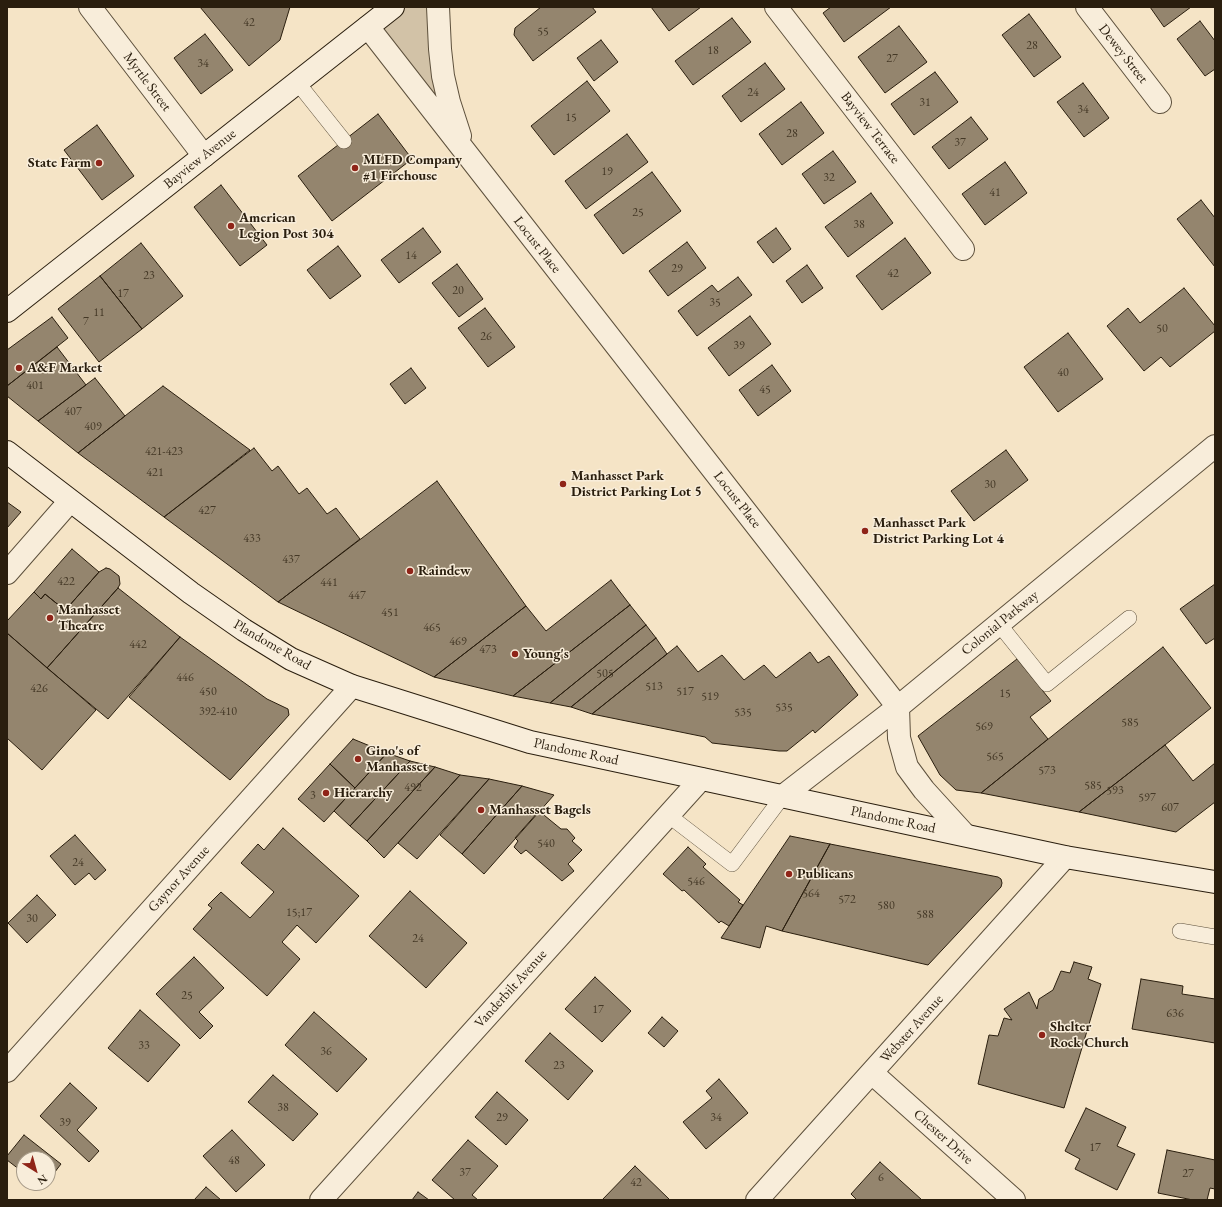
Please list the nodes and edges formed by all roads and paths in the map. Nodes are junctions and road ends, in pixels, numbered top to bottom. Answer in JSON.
{"nodes":[{"id":1,"x":90,"y":7,"type":"edge"},
{"id":2,"x":393,"y":7,"type":"edge"},
{"id":3,"x":438,"y":7,"type":"edge"},
{"id":4,"x":776,"y":7,"type":"edge"},
{"id":5,"x":1087,"y":7,"type":"edge"},
{"id":6,"x":368,"y":27,"type":"junction"},
{"id":7,"x":297,"y":82,"type":"junction"},
{"id":8,"x":1160,"y":102,"type":"dead end"},
{"id":9,"x":344,"y":141,"type":"dead end"},
{"id":10,"x":204,"y":156,"type":"junction"},
{"id":11,"x":468,"y":156,"type":"junction"},
{"id":12,"x":963,"y":249,"type":"dead end"},
{"id":13,"x":7,"y":311,"type":"edge"},
{"id":14,"x":1215,"y":446,"type":"edge"},
{"id":15,"x":7,"y":452,"type":"edge"},
{"id":16,"x":70,"y":501,"type":"junction"},
{"id":17,"x":7,"y":573,"type":"edge"},
{"id":18,"x":1129,"y":618,"type":"dead end"},
{"id":19,"x":999,"y":624,"type":"junction"},
{"id":20,"x":352,"y":686,"type":"junction"},
{"id":21,"x":898,"y":707,"type":"junction"},
{"id":22,"x":701,"y":779,"type":"junction"},
{"id":23,"x":783,"y":796,"type":"junction"},
{"id":24,"x":668,"y":815,"type":"junction"},
{"id":25,"x":965,"y":835,"type":"junction"},
{"id":26,"x":1065,"y":857,"type":"junction"},
{"id":27,"x":1215,"y":882,"type":"edge"},
{"id":28,"x":1180,"y":931,"type":"dead end"},
{"id":29,"x":1215,"y":937,"type":"edge"},
{"id":30,"x":7,"y":1071,"type":"edge"},
{"id":31,"x":872,"y":1073,"type":"junction"},
{"id":32,"x":321,"y":1200,"type":"edge"},
{"id":33,"x":757,"y":1200,"type":"edge"},
{"id":34,"x":1014,"y":1200,"type":"edge"}],
"edges":[{"from":1,"to":10,"type":"street","name":"Myrtle Street"},
{"from":2,"to":6,"type":"street","name":"Bayview Avenue"},
{"from":3,"to":11,"type":"street","name":"Locust Place"},
{"from":4,"to":12,"type":"street","name":"Bayview Terrace"},
{"from":5,"to":8,"type":"street","name":"Dewey Street"},
{"from":6,"to":7,"type":"street","name":"Bayview Avenue"},
{"from":6,"to":11,"type":"street","name":"Locust Place"},
{"from":7,"to":9,"type":"lane"},
{"from":7,"to":10,"type":"street","name":"Bayview Avenue"},
{"from":10,"to":13,"type":"street","name":"Bayview Avenue"},
{"from":11,"to":21,"type":"street","name":"Locust Place"},
{"from":14,"to":19,"type":"street","name":"Colonial Parkway"},
{"from":15,"to":16,"type":"street","name":"Plandome Road"},
{"from":16,"to":17,"type":"street"},
{"from":16,"to":20,"type":"street","name":"Plandome Road"},
{"from":18,"to":19,"type":"lane"},
{"from":19,"to":21,"type":"street","name":"Colonial Parkway"},
{"from":20,"to":22,"type":"street","name":"Plandome Road"},
{"from":20,"to":30,"type":"street","name":"Gaynor Avenue"},
{"from":21,"to":23,"type":"street","name":"Colonial Parkway"},
{"from":21,"to":25,"type":"street"},
{"from":22,"to":23,"type":"street","name":"Plandome Road"},
{"from":22,"to":24,"type":"street","name":"Vanderbilt Avenue"},
{"from":23,"to":24,"type":"lane"},
{"from":23,"to":25,"type":"street","name":"Plandome Road"},
{"from":24,"to":32,"type":"street","name":"Vanderbilt Avenue"},
{"from":25,"to":26,"type":"street","name":"Plandome Road"},
{"from":26,"to":27,"type":"street","name":"Plandome Road"},
{"from":26,"to":31,"type":"street","name":"Webster Avenue"},
{"from":28,"to":29,"type":"lane"},
{"from":31,"to":33,"type":"street","name":"Webster Avenue"},
{"from":31,"to":34,"type":"street","name":"Chester Drive"}]}
